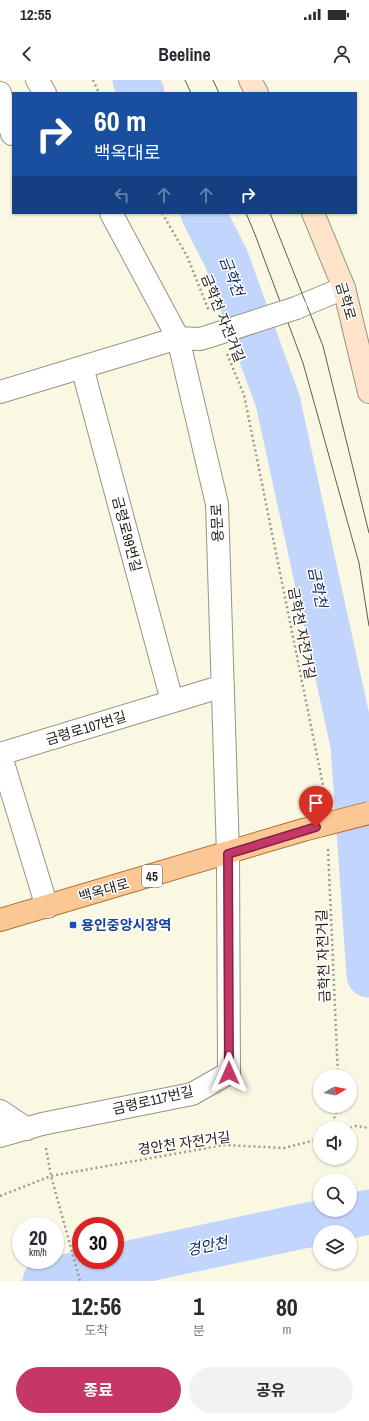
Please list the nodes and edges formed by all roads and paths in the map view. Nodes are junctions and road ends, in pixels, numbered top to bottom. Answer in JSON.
{"nodes":[{"id":1,"x":37,"y":80,"type":"edge"},
{"id":2,"x":93,"y":80,"type":"edge"},
{"id":3,"x":250,"y":80,"type":"edge"},
{"id":4,"x":44,"y":92,"type":"edge"},
{"id":5,"x":99,"y":92,"type":"edge"},
{"id":6,"x":256,"y":92,"type":"edge"},
{"id":7,"x":0,"y":93,"type":"edge"},
{"id":8,"x":12,"y":134,"type":"edge"},
{"id":9,"x":112,"y":214,"type":"edge"},
{"id":10,"x":163,"y":214,"type":"edge"},
{"id":11,"x":313,"y":214,"type":"edge"},
{"id":12,"x":344,"y":288,"type":"junction"},
{"id":13,"x":211,"y":314,"type":"dead end"},
{"id":14,"x":178,"y":338,"type":"junction"},
{"id":15,"x":226,"y":351,"type":"dead end"},
{"id":16,"x":82,"y":367,"type":"junction"},
{"id":17,"x":369,"y":389,"type":"edge"},
{"id":18,"x":0,"y":392,"type":"edge"},
{"id":19,"x":223,"y":686,"type":"junction"},
{"id":20,"x":172,"y":702,"type":"junction"},
{"id":21,"x":0,"y":754,"type":"edge"},
{"id":22,"x":326,"y":806,"type":"dead end"},
{"id":23,"x":369,"y":813,"type":"edge"},
{"id":24,"x":328,"y":846,"type":"dead end"},
{"id":25,"x":228,"y":854,"type":"junction"},
{"id":26,"x":47,"y":907,"type":"junction"},
{"id":27,"x":0,"y":920,"type":"edge"},
{"id":28,"x":338,"y":1069,"type":"edge"},
{"id":29,"x":0,"y":1111,"type":"edge"},
{"id":30,"x":357,"y":1126,"type":"edge"},
{"id":31,"x":34,"y":1127,"type":"junction"},
{"id":32,"x":369,"y":1128,"type":"edge"},
{"id":33,"x":0,"y":1136,"type":"edge"},
{"id":34,"x":313,"y":1141,"type":"edge"},
{"id":35,"x":51,"y":1176,"type":"junction"},
{"id":36,"x":0,"y":1196,"type":"edge"},
{"id":37,"x":80,"y":1281,"type":"edge"}],
"edges":[{"from":1,"to":4,"type":"street"},
{"from":2,"to":5,"type":"path"},
{"from":3,"to":6,"type":"main road"},
{"from":7,"to":8,"type":"street"},
{"from":9,"to":14,"type":"street","name":"용문로"},
{"from":10,"to":13,"type":"path","name":"금학천 자전거길"},
{"from":11,"to":12,"type":"main road","name":"금학로"},
{"from":12,"to":14,"type":"street","bridge":true},
{"from":12,"to":17,"type":"main road","name":"금학로"},
{"from":14,"to":16,"type":"street"},
{"from":14,"to":19,"type":"street","name":"용문로"},
{"from":15,"to":22,"type":"path","name":"금학천 자전거길"},
{"from":16,"to":18,"type":"street"},
{"from":16,"to":20,"type":"street","name":"금령로99번길"},
{"from":19,"to":20,"type":"street","name":"금령로107번길"},
{"from":19,"to":25,"type":"street","name":"용문로"},
{"from":20,"to":21,"type":"street","name":"금령로107번길"},
{"from":21,"to":26,"type":"street"},
{"from":23,"to":25,"type":"main road","name":"백옥대로","number":"45","bridge":true},
{"from":24,"to":28,"type":"path","name":"금학천 자전거길"},
{"from":25,"to":26,"type":"main road","name":"백옥대로","number":"45"},
{"from":25,"to":31,"type":"street","name":"금령로117번길"},
{"from":26,"to":27,"type":"main road","name":"백옥대로","number":"45"},
{"from":29,"to":31,"type":"street"},
{"from":30,"to":32,"type":"path"},
{"from":31,"to":33,"type":"street","name":"금령로117번길"},
{"from":31,"to":35,"type":"path"},
{"from":34,"to":35,"type":"path","name":"경안천 자전거길"},
{"from":35,"to":36,"type":"path","name":"경안천 자전거길"},
{"from":35,"to":37,"type":"path"}]}
